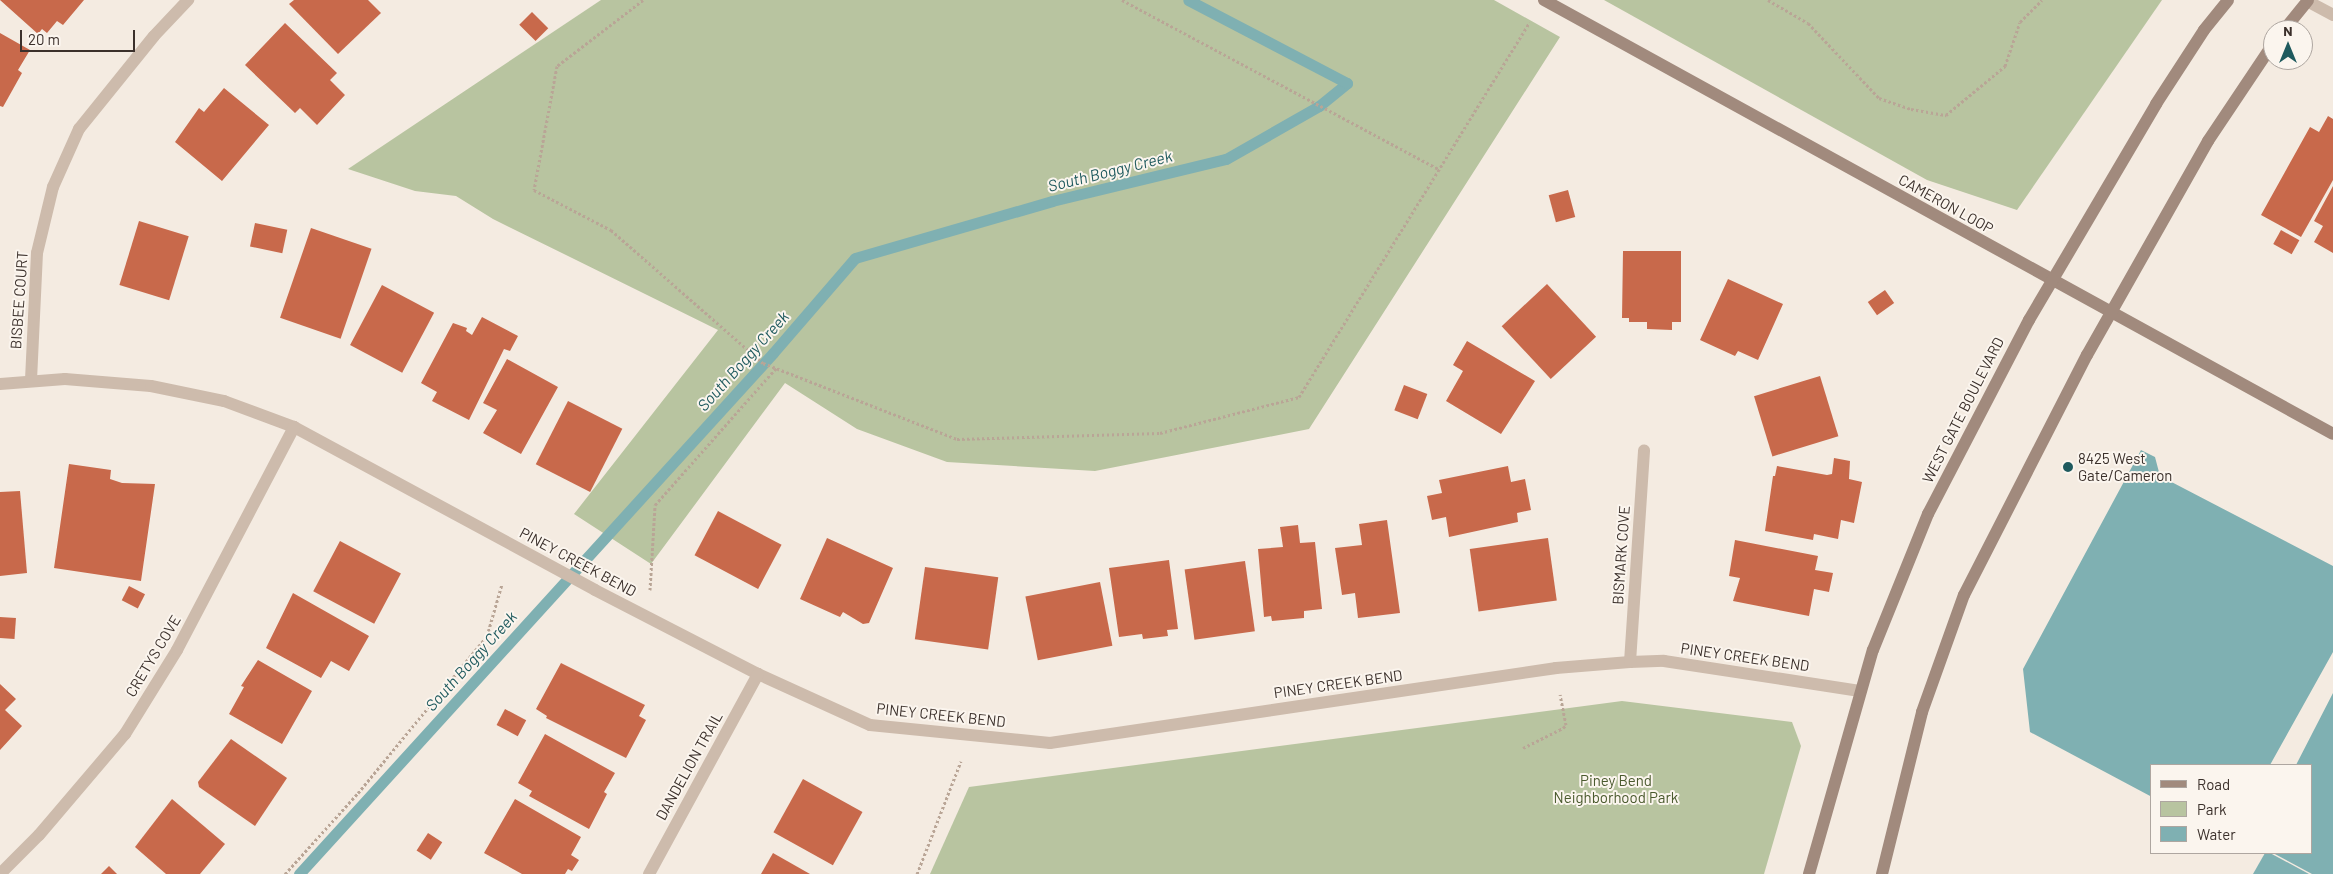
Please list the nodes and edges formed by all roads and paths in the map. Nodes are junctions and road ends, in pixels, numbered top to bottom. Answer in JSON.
{"nodes":[{"id":1,"x":188,"y":0,"type":"edge"},
{"id":2,"x":643,"y":0,"type":"edge"},
{"id":3,"x":1122,"y":0,"type":"edge"},
{"id":4,"x":1544,"y":0,"type":"edge"},
{"id":5,"x":1768,"y":0,"type":"edge"},
{"id":6,"x":2042,"y":0,"type":"edge"},
{"id":7,"x":2228,"y":0,"type":"edge"},
{"id":8,"x":2308,"y":1,"type":"edge"},
{"id":9,"x":2333,"y":15,"type":"edge"},
{"id":10,"x":1534,"y":17,"type":"dead end"},
{"id":11,"x":2292,"y":20,"type":"edge"},
{"id":12,"x":2263,"y":59,"type":"edge"},
{"id":13,"x":1440,"y":170,"type":"junction"},
{"id":14,"x":2053,"y":282,"type":"junction"},
{"id":15,"x":2112,"y":314,"type":"junction"},
{"id":16,"x":776,"y":368,"type":"junction"},
{"id":17,"x":31,"y":380,"type":"junction"},
{"id":18,"x":0,"y":384,"type":"edge"},
{"id":19,"x":294,"y":428,"type":"junction"},
{"id":20,"x":2333,"y":434,"type":"edge"},
{"id":21,"x":1644,"y":450,"type":"dead end"},
{"id":22,"x":502,"y":584,"type":"dead end"},
{"id":23,"x":649,"y":618,"type":"junction"},
{"id":24,"x":1630,"y":662,"type":"junction"},
{"id":25,"x":1556,"y":668,"type":"junction"},
{"id":26,"x":758,"y":674,"type":"junction"},
{"id":27,"x":1860,"y":691,"type":"junction"},
{"id":28,"x":971,"y":735,"type":"junction"},
{"id":29,"x":1523,"y":748,"type":"dead end"},
{"id":30,"x":0,"y":874,"type":"edge"},
{"id":31,"x":285,"y":874,"type":"edge"},
{"id":32,"x":649,"y":874,"type":"edge"},
{"id":33,"x":917,"y":874,"type":"edge"},
{"id":34,"x":1809,"y":874,"type":"edge"},
{"id":35,"x":1882,"y":874,"type":"edge"}],
"edges":[{"from":1,"to":17,"type":"street","name":"BISBEE COURT"},
{"from":2,"to":16,"type":"path"},
{"from":3,"to":13,"type":"path"},
{"from":4,"to":14,"type":"main road","name":"CAMERON LOOP"},
{"from":5,"to":6,"type":"path"},
{"from":7,"to":14,"type":"main road","name":"WEST GATE BOULEVARD"},
{"from":8,"to":9,"type":"street"},
{"from":8,"to":11,"type":"main road"},
{"from":10,"to":13,"type":"path"},
{"from":12,"to":15,"type":"main road"},
{"from":13,"to":16,"type":"path"},
{"from":14,"to":15,"type":"main road","name":"CAMERON LOOP"},
{"from":14,"to":27,"type":"main road","name":"WEST GATE BOULEVARD"},
{"from":15,"to":20,"type":"main road","name":"CAMERON LOOP"},
{"from":15,"to":35,"type":"main road"},
{"from":16,"to":23,"type":"path"},
{"from":17,"to":18,"type":"street","name":"PINEY CREEK BEND"},
{"from":17,"to":19,"type":"street","name":"PINEY CREEK BEND"},
{"from":19,"to":23,"type":"street","name":"PINEY CREEK BEND"},
{"from":19,"to":30,"type":"street","name":"CRETYS COVE"},
{"from":21,"to":24,"type":"street","name":"BISMARK COVE"},
{"from":22,"to":31,"type":"path"},
{"from":23,"to":26,"type":"street","name":"PINEY CREEK BEND"},
{"from":24,"to":25,"type":"street","name":"PINEY CREEK BEND"},
{"from":24,"to":27,"type":"street","name":"PINEY CREEK BEND"},
{"from":25,"to":28,"type":"street","name":"PINEY CREEK BEND"},
{"from":25,"to":29,"type":"path"},
{"from":26,"to":28,"type":"street","name":"PINEY CREEK BEND"},
{"from":26,"to":32,"type":"street","name":"DANDELION TRAIL"},
{"from":27,"to":34,"type":"main road","name":"WEST GATE BOULEVARD"},
{"from":28,"to":33,"type":"path"}]}
